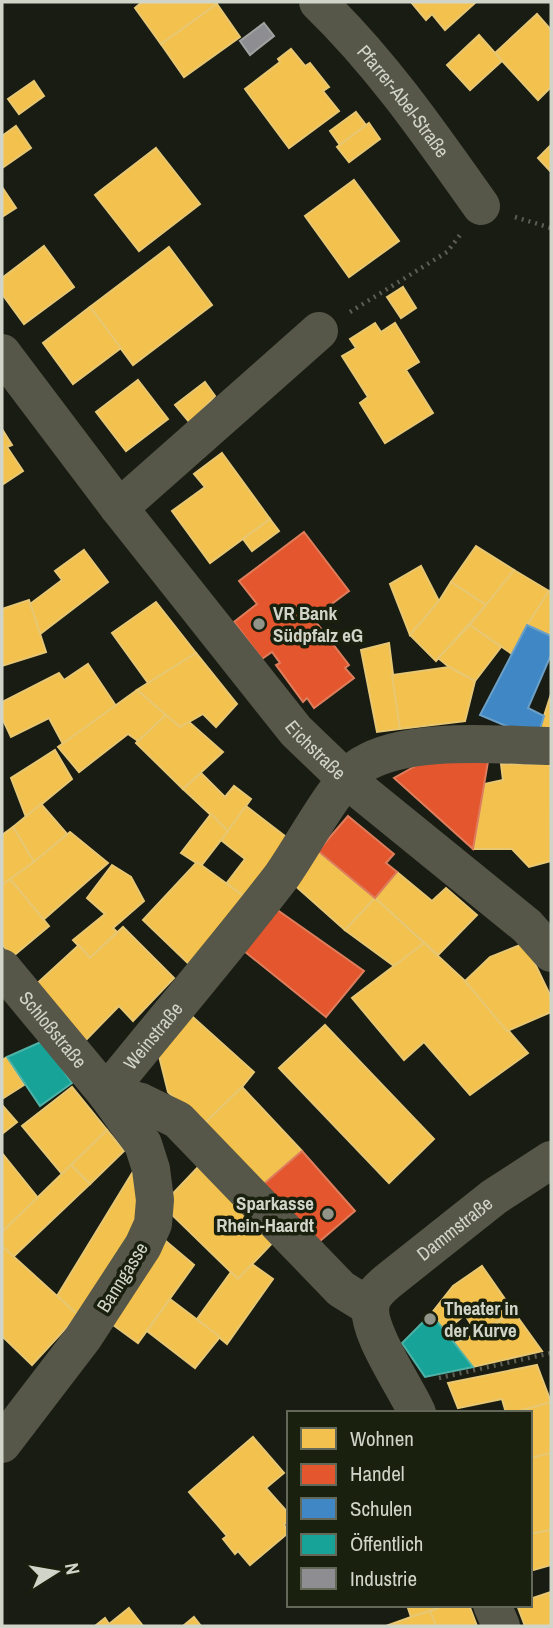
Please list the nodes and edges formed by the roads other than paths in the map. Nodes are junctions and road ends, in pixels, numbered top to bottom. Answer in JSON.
{"nodes":[{"id":1,"x":318,"y":2,"type":"edge"},
{"id":2,"x":481,"y":206,"type":"road end"},
{"id":3,"x":319,"y":331,"type":"road end"},
{"id":4,"x":2,"y":353,"type":"edge"},
{"id":5,"x":119,"y":508,"type":"junction"},
{"id":6,"x":551,"y":746,"type":"edge"},
{"id":7,"x":346,"y":779,"type":"junction"},
{"id":8,"x":551,"y":953,"type":"edge"},
{"id":9,"x":2,"y":968,"type":"edge"},
{"id":10,"x":106,"y":1093,"type":"junction"},
{"id":11,"x":551,"y":1160,"type":"edge"},
{"id":12,"x":370,"y":1307,"type":"junction"},
{"id":13,"x":410,"y":1400,"type":"edge"},
{"id":14,"x":2,"y":1444,"type":"edge"},
{"id":15,"x":493,"y":1607,"type":"edge"},
{"id":16,"x":501,"y":1626,"type":"edge"}],
"edges":[{"from":1,"to":2,"type":"street","name":"Pfarrer-Abel-Straße"},
{"from":3,"to":5,"type":"street"},
{"from":4,"to":5,"type":"street","name":"Eichstraße"},
{"from":5,"to":7,"type":"street","name":"Eichstraße"},
{"from":6,"to":7,"type":"street","name":"Weinstraße"},
{"from":7,"to":8,"type":"street","name":"Eichstraße"},
{"from":7,"to":10,"type":"street","name":"Weinstraße"},
{"from":9,"to":10,"type":"street","name":"Schloßstraße"},
{"from":10,"to":12,"type":"street","name":"Weinstraße"},
{"from":10,"to":14,"type":"street","name":"Banngasse"},
{"from":11,"to":12,"type":"street","name":"Dammstraße"},
{"from":12,"to":13,"type":"street"},
{"from":15,"to":16,"type":"street"}]}
